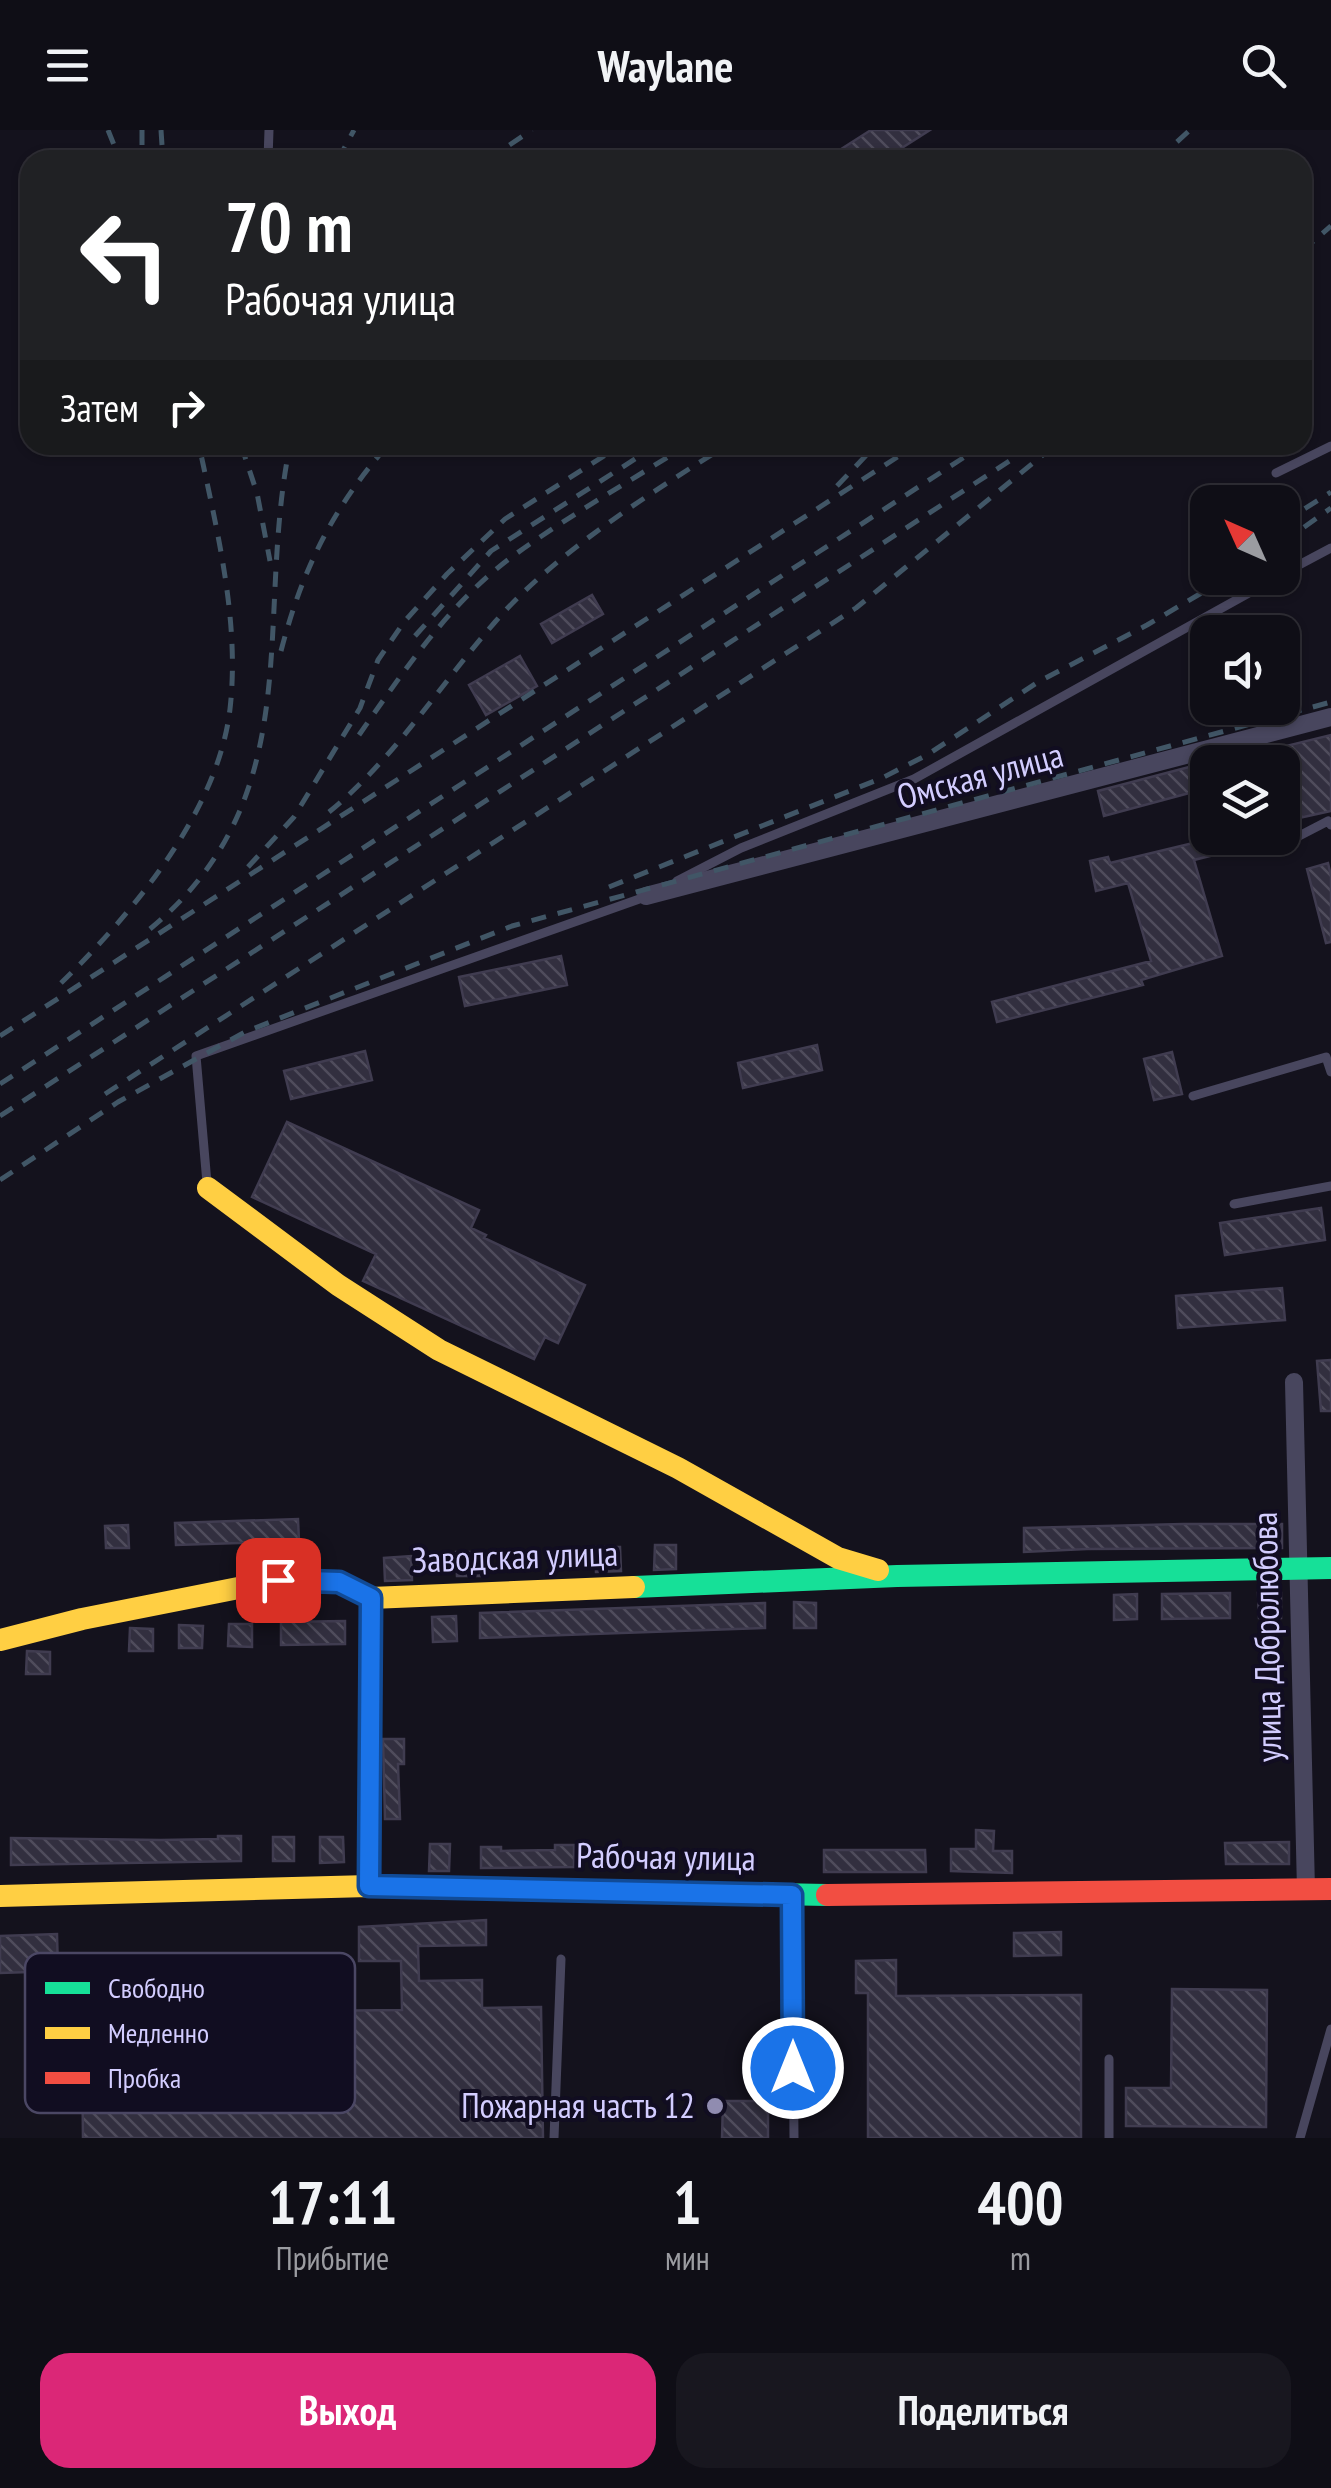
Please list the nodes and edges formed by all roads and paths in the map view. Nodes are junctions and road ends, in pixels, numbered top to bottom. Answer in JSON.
{"nodes":[{"id":1,"x":1331,"y":446,"type":"edge"},
{"id":2,"x":1276,"y":473,"type":"dead end"},
{"id":3,"x":1331,"y":548,"type":"edge"},
{"id":4,"x":1300,"y":564,"type":"edge"},
{"id":5,"x":1245,"y":595,"type":"edge"},
{"id":6,"x":1331,"y":717,"type":"edge"},
{"id":7,"x":1331,"y":825,"type":"edge"},
{"id":8,"x":1300,"y":835,"type":"edge"},
{"id":9,"x":646,"y":896,"type":"junction"},
{"id":10,"x":1331,"y":1072,"type":"edge"},
{"id":11,"x":1193,"y":1096,"type":"dead end"},
{"id":12,"x":1331,"y":1186,"type":"edge"},
{"id":13,"x":208,"y":1188,"type":"joint"},
{"id":14,"x":1234,"y":1204,"type":"dead end"},
{"id":15,"x":1294,"y":1382,"type":"dead end"},
{"id":16,"x":1298,"y":1568,"type":"junction"},
{"id":17,"x":1331,"y":1568,"type":"edge"},
{"id":18,"x":898,"y":1576,"type":"junction"},
{"id":19,"x":371,"y":1598,"type":"junction"},
{"id":20,"x":0,"y":1640,"type":"edge"},
{"id":21,"x":369,"y":1886,"type":"junction"},
{"id":22,"x":1331,"y":1889,"type":"edge"},
{"id":23,"x":1306,"y":1890,"type":"junction"},
{"id":24,"x":792,"y":1895,"type":"junction"},
{"id":25,"x":0,"y":1896,"type":"edge"},
{"id":26,"x":561,"y":1960,"type":"dead end"},
{"id":27,"x":1331,"y":2030,"type":"edge"},
{"id":28,"x":1109,"y":2059,"type":"dead end"},
{"id":29,"x":554,"y":2138,"type":"edge"},
{"id":30,"x":794,"y":2138,"type":"edge"},
{"id":31,"x":1109,"y":2138,"type":"edge"},
{"id":32,"x":1300,"y":2138,"type":"edge"}],
"edges":[{"from":1,"to":2,"type":"lane"},
{"from":3,"to":4,"type":"lane"},
{"from":5,"to":9,"type":"lane"},
{"from":6,"to":9,"type":"street","name":"Омская улица"},
{"from":7,"to":8,"type":"lane"},
{"from":9,"to":13,"type":"lane"},
{"from":10,"to":11,"type":"lane"},
{"from":12,"to":14,"type":"lane"},
{"from":13,"to":18,"type":"street","name":"Заводская улица"},
{"from":15,"to":16,"type":"street","name":"улица Добролюбова"},
{"from":16,"to":17,"type":"street","name":"Заводская улица"},
{"from":16,"to":18,"type":"street","name":"Заводская улица"},
{"from":16,"to":23,"type":"street","name":"улица Добролюбова"},
{"from":18,"to":19,"type":"street","name":"Заводская улица"},
{"from":19,"to":20,"type":"street","name":"Заводская улица"},
{"from":19,"to":21,"type":"street"},
{"from":21,"to":24,"type":"street","name":"Рабочая улица"},
{"from":21,"to":25,"type":"street","name":"Рабочая улица"},
{"from":22,"to":23,"type":"street","name":"Рабочая улица"},
{"from":23,"to":24,"type":"street","name":"Рабочая улица"},
{"from":24,"to":30,"type":"lane"},
{"from":26,"to":29,"type":"lane"},
{"from":27,"to":32,"type":"lane"},
{"from":28,"to":31,"type":"lane"}]}
